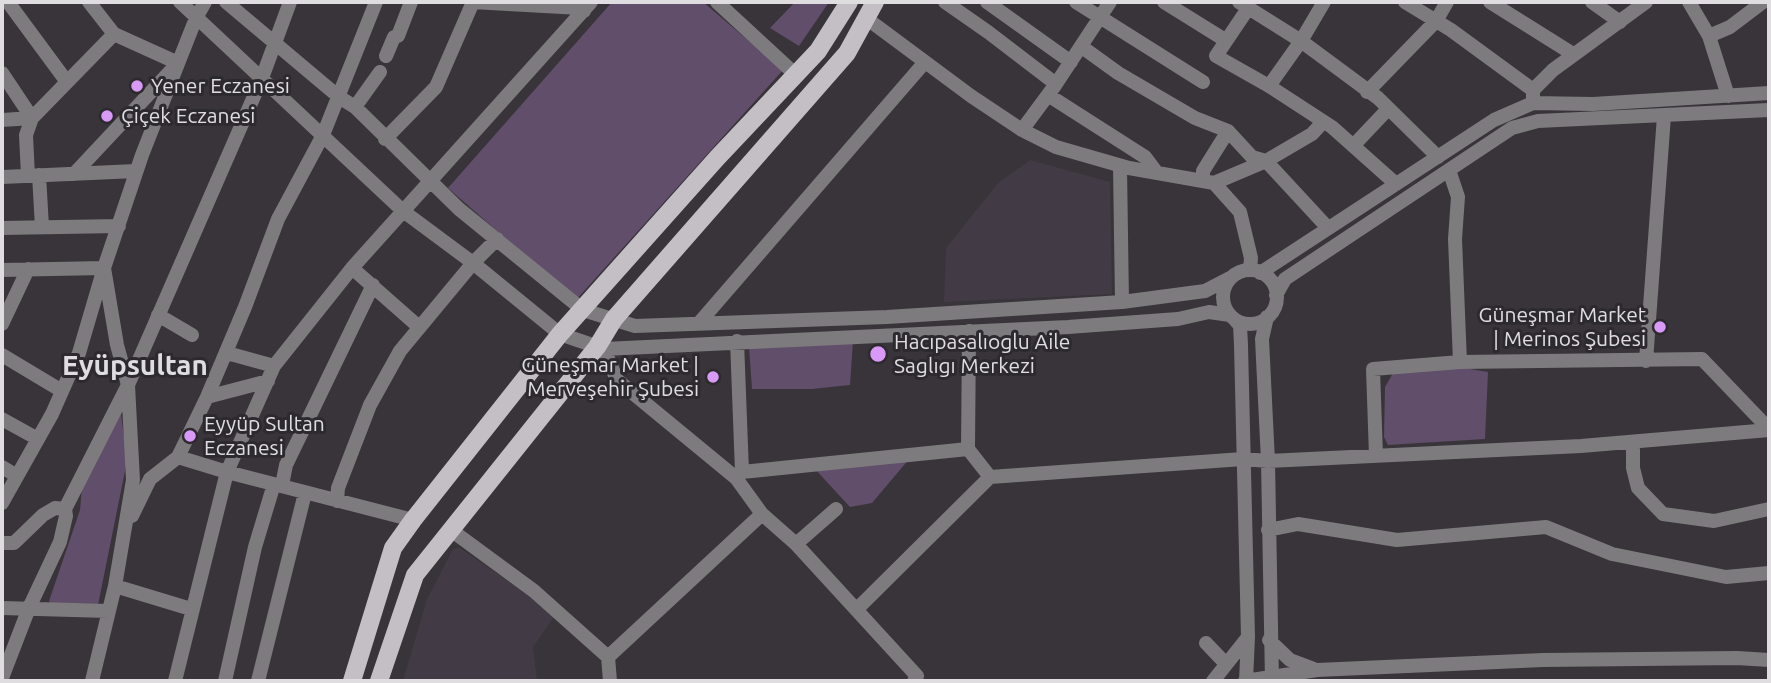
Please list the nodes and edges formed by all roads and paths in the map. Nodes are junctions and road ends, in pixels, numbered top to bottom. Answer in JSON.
{"nodes":[{"id":1,"x":8,"y":2,"type":"edge"},
{"id":2,"x":89,"y":2,"type":"edge"},
{"id":3,"x":180,"y":2,"type":"edge"},
{"id":4,"x":205,"y":2,"type":"edge"},
{"id":5,"x":226,"y":2,"type":"edge"},
{"id":6,"x":289,"y":2,"type":"edge"},
{"id":7,"x":376,"y":2,"type":"edge"},
{"id":8,"x":411,"y":2,"type":"edge"},
{"id":9,"x":472,"y":2,"type":"edge"},
{"id":10,"x":717,"y":2,"type":"edge"},
{"id":11,"x":849,"y":2,"type":"edge"},
{"id":12,"x":945,"y":2,"type":"edge"},
{"id":13,"x":987,"y":2,"type":"edge"},
{"id":14,"x":1076,"y":2,"type":"edge"},
{"id":15,"x":1110,"y":2,"type":"edge"},
{"id":16,"x":1164,"y":2,"type":"edge"},
{"id":17,"x":1324,"y":2,"type":"edge"},
{"id":18,"x":1405,"y":2,"type":"edge"},
{"id":19,"x":1447,"y":2,"type":"edge"},
{"id":20,"x":1490,"y":2,"type":"edge"},
{"id":21,"x":1592,"y":2,"type":"edge"},
{"id":22,"x":1646,"y":2,"type":"edge"},
{"id":23,"x":1689,"y":2,"type":"edge"},
{"id":24,"x":1763,"y":2,"type":"edge"},
{"id":25,"x":1244,"y":4,"type":"edge"},
{"id":26,"x":583,"y":6,"type":"edge"},
{"id":27,"x":870,"y":10,"type":"edge"},
{"id":28,"x":196,"y":18,"type":"junction"},
{"id":29,"x":1100,"y":18,"type":"junction"},
{"id":30,"x":1436,"y":21,"type":"junction"},
{"id":31,"x":1620,"y":22,"type":"junction"},
{"id":32,"x":114,"y":34,"type":"junction"},
{"id":33,"x":1709,"y":36,"type":"junction"},
{"id":34,"x":1225,"y":40,"type":"junction"},
{"id":35,"x":1301,"y":41,"type":"junction"},
{"id":36,"x":275,"y":43,"type":"junction"},
{"id":37,"x":1082,"y":47,"type":"junction"},
{"id":38,"x":1573,"y":54,"type":"junction"},
{"id":39,"x":386,"y":56,"type":"dead end"},
{"id":40,"x":925,"y":62,"type":"junction"},
{"id":41,"x":1071,"y":62,"type":"junction"},
{"id":42,"x":178,"y":63,"type":"junction"},
{"id":43,"x":380,"y":72,"type":"dead end"},
{"id":44,"x":2,"y":73,"type":"edge"},
{"id":45,"x":796,"y":75,"type":"junction"},
{"id":46,"x":262,"y":78,"type":"junction"},
{"id":47,"x":68,"y":82,"type":"junction"},
{"id":48,"x":1203,"y":82,"type":"dead end"},
{"id":49,"x":1269,"y":86,"type":"junction"},
{"id":50,"x":1052,"y":90,"type":"junction"},
{"id":51,"x":1367,"y":92,"type":"junction"},
{"id":52,"x":1769,"y":93,"type":"edge"},
{"id":53,"x":1728,"y":96,"type":"junction"},
{"id":54,"x":339,"y":97,"type":"junction"},
{"id":55,"x":1533,"y":97,"type":"junction"},
{"id":56,"x":355,"y":107,"type":"junction"},
{"id":57,"x":1388,"y":109,"type":"junction"},
{"id":58,"x":1769,"y":110,"type":"edge"},
{"id":59,"x":1664,"y":116,"type":"junction"},
{"id":60,"x":33,"y":118,"type":"junction"},
{"id":61,"x":2,"y":120,"type":"edge"},
{"id":62,"x":1323,"y":122,"type":"junction"},
{"id":63,"x":1023,"y":130,"type":"junction"},
{"id":64,"x":1228,"y":131,"type":"junction"},
{"id":65,"x":323,"y":135,"type":"junction"},
{"id":66,"x":385,"y":139,"type":"junction"},
{"id":67,"x":1353,"y":146,"type":"junction"},
{"id":68,"x":1438,"y":156,"type":"junction"},
{"id":69,"x":1266,"y":161,"type":"junction"},
{"id":70,"x":1120,"y":166,"type":"junction"},
{"id":71,"x":1449,"y":170,"type":"junction"},
{"id":72,"x":136,"y":171,"type":"junction"},
{"id":73,"x":1157,"y":173,"type":"junction"},
{"id":74,"x":74,"y":174,"type":"junction"},
{"id":75,"x":33,"y":175,"type":"junction"},
{"id":76,"x":2,"y":177,"type":"edge"},
{"id":77,"x":428,"y":181,"type":"junction"},
{"id":78,"x":1209,"y":181,"type":"junction"},
{"id":79,"x":1396,"y":184,"type":"junction"},
{"id":80,"x":403,"y":211,"type":"junction"},
{"id":81,"x":119,"y":226,"type":"junction"},
{"id":82,"x":42,"y":227,"type":"junction"},
{"id":83,"x":2,"y":228,"type":"edge"},
{"id":84,"x":1328,"y":229,"type":"junction"},
{"id":85,"x":496,"y":239,"type":"junction"},
{"id":86,"x":473,"y":262,"type":"junction"},
{"id":87,"x":104,"y":268,"type":"junction"},
{"id":88,"x":352,"y":268,"type":"junction"},
{"id":89,"x":28,"y":269,"type":"junction"},
{"id":90,"x":2,"y":270,"type":"edge"},
{"id":91,"x":1255,"y":271,"type":"junction"},
{"id":92,"x":1232,"y":277,"type":"junction"},
{"id":93,"x":373,"y":285,"type":"junction"},
{"id":94,"x":1276,"y":295,"type":"junction"},
{"id":95,"x":1122,"y":302,"type":"junction"},
{"id":96,"x":583,"y":310,"type":"junction"},
{"id":97,"x":158,"y":315,"type":"junction"},
{"id":98,"x":1268,"y":317,"type":"junction"},
{"id":99,"x":1233,"y":318,"type":"junction"},
{"id":100,"x":614,"y":319,"type":"junction"},
{"id":101,"x":699,"y":323,"type":"junction"},
{"id":102,"x":2,"y":324,"type":"edge"},
{"id":103,"x":419,"y":327,"type":"junction"},
{"id":104,"x":969,"y":331,"type":"junction"},
{"id":105,"x":560,"y":334,"type":"junction"},
{"id":106,"x":192,"y":335,"type":"dead end"},
{"id":107,"x":737,"y":341,"type":"junction"},
{"id":108,"x":601,"y":348,"type":"junction"},
{"id":109,"x":227,"y":353,"type":"junction"},
{"id":110,"x":2,"y":355,"type":"edge"},
{"id":111,"x":1646,"y":361,"type":"junction"},
{"id":112,"x":1460,"y":362,"type":"junction"},
{"id":113,"x":274,"y":366,"type":"junction"},
{"id":114,"x":268,"y":381,"type":"junction"},
{"id":115,"x":128,"y":385,"type":"junction"},
{"id":116,"x":62,"y":391,"type":"junction"},
{"id":117,"x":207,"y":397,"type":"junction"},
{"id":118,"x":2,"y":419,"type":"edge"},
{"id":119,"x":1769,"y":429,"type":"edge"},
{"id":120,"x":38,"y":439,"type":"junction"},
{"id":121,"x":1633,"y":442,"type":"junction"},
{"id":122,"x":968,"y":449,"type":"junction"},
{"id":123,"x":1376,"y":456,"type":"junction"},
{"id":124,"x":178,"y":457,"type":"junction"},
{"id":125,"x":1243,"y":459,"type":"junction"},
{"id":126,"x":1268,"y":461,"type":"junction"},
{"id":127,"x":2,"y":467,"type":"edge"},
{"id":128,"x":227,"y":472,"type":"junction"},
{"id":129,"x":739,"y":475,"type":"junction"},
{"id":130,"x":17,"y":477,"type":"junction"},
{"id":131,"x":990,"y":477,"type":"junction"},
{"id":132,"x":278,"y":484,"type":"junction"},
{"id":133,"x":305,"y":493,"type":"junction"},
{"id":134,"x":337,"y":501,"type":"junction"},
{"id":135,"x":2,"y":503,"type":"edge"},
{"id":136,"x":65,"y":509,"type":"junction"},
{"id":137,"x":836,"y":509,"type":"dead end"},
{"id":138,"x":1769,"y":509,"type":"edge"},
{"id":139,"x":762,"y":514,"type":"junction"},
{"id":140,"x":413,"y":520,"type":"junction"},
{"id":141,"x":126,"y":530,"type":"junction"},
{"id":142,"x":451,"y":530,"type":"junction"},
{"id":143,"x":1268,"y":530,"type":"junction"},
{"id":144,"x":2,"y":543,"type":"edge"},
{"id":145,"x":796,"y":544,"type":"junction"},
{"id":146,"x":1769,"y":573,"type":"edge"},
{"id":147,"x":115,"y":586,"type":"junction"},
{"id":148,"x":2,"y":608,"type":"edge"},
{"id":149,"x":29,"y":608,"type":"junction"},
{"id":150,"x":191,"y":608,"type":"junction"},
{"id":151,"x":857,"y":609,"type":"junction"},
{"id":152,"x":108,"y":611,"type":"junction"},
{"id":153,"x":1248,"y":637,"type":"junction"},
{"id":154,"x":1269,"y":640,"type":"junction"},
{"id":155,"x":1206,"y":643,"type":"dead end"},
{"id":156,"x":608,"y":657,"type":"junction"},
{"id":157,"x":1767,"y":658,"type":"edge"},
{"id":158,"x":1226,"y":664,"type":"junction"},
{"id":159,"x":1317,"y":670,"type":"junction"},
{"id":160,"x":2,"y":678,"type":"edge"},
{"id":161,"x":1272,"y":679,"type":"edge"},
{"id":162,"x":92,"y":681,"type":"edge"},
{"id":163,"x":175,"y":681,"type":"edge"},
{"id":164,"x":225,"y":681,"type":"edge"},
{"id":165,"x":258,"y":681,"type":"edge"},
{"id":166,"x":352,"y":681,"type":"edge"},
{"id":167,"x":379,"y":681,"type":"edge"},
{"id":168,"x":610,"y":681,"type":"edge"},
{"id":169,"x":914,"y":681,"type":"edge"},
{"id":170,"x":1213,"y":681,"type":"edge"},
{"id":171,"x":1245,"y":681,"type":"edge"}],
"edges":[{"from":1,"to":47,"type":"street"},
{"from":2,"to":32,"type":"street"},
{"from":3,"to":28,"type":"street"},
{"from":4,"to":28,"type":"street"},
{"from":5,"to":36,"type":"street"},
{"from":6,"to":36,"type":"street"},
{"from":7,"to":54,"type":"street"},
{"from":8,"to":39,"type":"street"},
{"from":9,"to":26,"type":"street"},
{"from":9,"to":66,"type":"street"},
{"from":10,"to":45,"type":"street"},
{"from":11,"to":45,"type":"main road"},
{"from":12,"to":50,"type":"street"},
{"from":13,"to":41,"type":"street"},
{"from":14,"to":29,"type":"street"},
{"from":15,"to":29,"type":"street"},
{"from":16,"to":34,"type":"street"},
{"from":17,"to":35,"type":"street"},
{"from":18,"to":30,"type":"street"},
{"from":19,"to":30,"type":"street"},
{"from":20,"to":38,"type":"street"},
{"from":21,"to":31,"type":"street"},
{"from":22,"to":31,"type":"street"},
{"from":23,"to":33,"type":"street"},
{"from":24,"to":33,"type":"street"},
{"from":25,"to":34,"type":"street"},
{"from":25,"to":35,"type":"street"},
{"from":26,"to":77,"type":"street"},
{"from":27,"to":40,"type":"street"},
{"from":27,"to":100,"type":"main road"},
{"from":28,"to":42,"type":"street"},
{"from":28,"to":46,"type":"street"},
{"from":29,"to":37,"type":"street"},
{"from":29,"to":48,"type":"street"},
{"from":30,"to":51,"type":"street"},
{"from":30,"to":55,"type":"street"},
{"from":31,"to":38,"type":"street"},
{"from":32,"to":42,"type":"street"},
{"from":32,"to":47,"type":"street"},
{"from":33,"to":53,"type":"street"},
{"from":34,"to":49,"type":"street"},
{"from":35,"to":49,"type":"street"},
{"from":35,"to":51,"type":"street"},
{"from":36,"to":46,"type":"street"},
{"from":36,"to":54,"type":"street"},
{"from":37,"to":41,"type":"street"},
{"from":37,"to":64,"type":"street"},
{"from":38,"to":55,"type":"street"},
{"from":40,"to":63,"type":"street"},
{"from":40,"to":101,"type":"street"},
{"from":41,"to":50,"type":"street"},
{"from":42,"to":72,"type":"street"},
{"from":42,"to":74,"type":"street"},
{"from":43,"to":56,"type":"street"},
{"from":44,"to":60,"type":"street"},
{"from":45,"to":96,"type":"main road"},
{"from":46,"to":65,"type":"street"},
{"from":46,"to":97,"type":"street"},
{"from":47,"to":60,"type":"street"},
{"from":49,"to":62,"type":"street"},
{"from":50,"to":63,"type":"street"},
{"from":50,"to":73,"type":"street"},
{"from":51,"to":57,"type":"street"},
{"from":52,"to":53,"type":"street"},
{"from":53,"to":55,"type":"street"},
{"from":54,"to":56,"type":"street"},
{"from":54,"to":65,"type":"street"},
{"from":55,"to":68,"type":"street"},
{"from":56,"to":66,"type":"street"},
{"from":57,"to":67,"type":"street"},
{"from":57,"to":68,"type":"street"},
{"from":58,"to":59,"type":"street"},
{"from":59,"to":71,"type":"street"},
{"from":59,"to":111,"type":"street"},
{"from":60,"to":61,"type":"street"},
{"from":60,"to":75,"type":"street"},
{"from":62,"to":67,"type":"street"},
{"from":62,"to":69,"type":"street"},
{"from":63,"to":70,"type":"street"},
{"from":64,"to":69,"type":"street"},
{"from":64,"to":78,"type":"street"},
{"from":65,"to":80,"type":"street"},
{"from":65,"to":109,"type":"street"},
{"from":66,"to":77,"type":"street"},
{"from":67,"to":79,"type":"street"},
{"from":68,"to":79,"type":"street"},
{"from":69,"to":78,"type":"street"},
{"from":69,"to":84,"type":"street"},
{"from":70,"to":73,"type":"street"},
{"from":70,"to":95,"type":"street"},
{"from":71,"to":94,"type":"street"},
{"from":71,"to":112,"type":"street"},
{"from":72,"to":74,"type":"street"},
{"from":72,"to":81,"type":"street"},
{"from":73,"to":78,"type":"street"},
{"from":74,"to":75,"type":"street"},
{"from":75,"to":76,"type":"street"},
{"from":75,"to":82,"type":"street"},
{"from":77,"to":80,"type":"street"},
{"from":77,"to":85,"type":"street"},
{"from":78,"to":91,"type":"street"},
{"from":79,"to":84,"type":"street"},
{"from":80,"to":86,"type":"street"},
{"from":80,"to":88,"type":"street"},
{"from":81,"to":82,"type":"street"},
{"from":81,"to":87,"type":"street"},
{"from":82,"to":83,"type":"street"},
{"from":84,"to":91,"type":"street"},
{"from":85,"to":86,"type":"street"},
{"from":85,"to":96,"type":"street"},
{"from":86,"to":103,"type":"street"},
{"from":86,"to":105,"type":"street"},
{"from":87,"to":89,"type":"street"},
{"from":87,"to":115,"type":"street"},
{"from":87,"to":116,"type":"street"},
{"from":88,"to":93,"type":"street"},
{"from":88,"to":113,"type":"street"},
{"from":89,"to":90,"type":"street"},
{"from":89,"to":102,"type":"street"},
{"from":91,"to":92,"type":"street"},
{"from":91,"to":94,"type":"street"},
{"from":92,"to":95,"type":"street"},
{"from":92,"to":99,"type":"street"},
{"from":93,"to":103,"type":"street"},
{"from":93,"to":132,"type":"street"},
{"from":94,"to":98,"type":"street"},
{"from":95,"to":101,"type":"street"},
{"from":96,"to":100,"type":"street"},
{"from":96,"to":105,"type":"main road"},
{"from":97,"to":106,"type":"street"},
{"from":97,"to":115,"type":"street"},
{"from":98,"to":99,"type":"street"},
{"from":98,"to":126,"type":"street"},
{"from":99,"to":104,"type":"street"},
{"from":99,"to":125,"type":"street"},
{"from":100,"to":101,"type":"street"},
{"from":100,"to":108,"type":"main road"},
{"from":103,"to":134,"type":"street"},
{"from":104,"to":107,"type":"street"},
{"from":104,"to":122,"type":"street"},
{"from":105,"to":108,"type":"street"},
{"from":105,"to":140,"type":"main road"},
{"from":107,"to":108,"type":"street"},
{"from":107,"to":129,"type":"street"},
{"from":108,"to":129,"type":"street"},
{"from":108,"to":142,"type":"main road"},
{"from":109,"to":113,"type":"street"},
{"from":109,"to":117,"type":"street"},
{"from":110,"to":116,"type":"street"},
{"from":111,"to":112,"type":"street"},
{"from":111,"to":119,"type":"street"},
{"from":112,"to":123,"type":"street"},
{"from":113,"to":114,"type":"street"},
{"from":114,"to":117,"type":"street"},
{"from":114,"to":128,"type":"street"},
{"from":115,"to":136,"type":"street"},
{"from":115,"to":141,"type":"street"},
{"from":116,"to":120,"type":"street"},
{"from":117,"to":124,"type":"street"},
{"from":118,"to":120,"type":"street"},
{"from":119,"to":121,"type":"street"},
{"from":120,"to":130,"type":"street"},
{"from":121,"to":123,"type":"street"},
{"from":121,"to":138,"type":"street"},
{"from":122,"to":129,"type":"street"},
{"from":122,"to":131,"type":"street"},
{"from":123,"to":126,"type":"street"},
{"from":124,"to":128,"type":"street"},
{"from":124,"to":141,"type":"street"},
{"from":125,"to":126,"type":"street"},
{"from":125,"to":131,"type":"street"},
{"from":125,"to":153,"type":"street"},
{"from":126,"to":143,"type":"street"},
{"from":127,"to":130,"type":"street"},
{"from":128,"to":132,"type":"street"},
{"from":128,"to":150,"type":"street"},
{"from":129,"to":139,"type":"street"},
{"from":130,"to":135,"type":"street"},
{"from":131,"to":151,"type":"street"},
{"from":132,"to":133,"type":"street"},
{"from":132,"to":164,"type":"street"},
{"from":133,"to":134,"type":"street"},
{"from":133,"to":165,"type":"street"},
{"from":134,"to":140,"type":"street"},
{"from":136,"to":144,"type":"street"},
{"from":136,"to":149,"type":"street"},
{"from":137,"to":145,"type":"street"},
{"from":139,"to":145,"type":"street"},
{"from":139,"to":156,"type":"street"},
{"from":140,"to":166,"type":"main road"},
{"from":141,"to":147,"type":"street"},
{"from":142,"to":156,"type":"street"},
{"from":142,"to":167,"type":"main road"},
{"from":143,"to":146,"type":"street"},
{"from":143,"to":154,"type":"street"},
{"from":145,"to":151,"type":"street"},
{"from":147,"to":150,"type":"street"},
{"from":147,"to":152,"type":"street"},
{"from":148,"to":149,"type":"street"},
{"from":149,"to":152,"type":"street"},
{"from":149,"to":160,"type":"street"},
{"from":150,"to":163,"type":"street"},
{"from":151,"to":169,"type":"street"},
{"from":152,"to":162,"type":"street"},
{"from":153,"to":158,"type":"street"},
{"from":153,"to":171,"type":"street"},
{"from":154,"to":159,"type":"street"},
{"from":154,"to":161,"type":"street"},
{"from":155,"to":158,"type":"street"},
{"from":156,"to":168,"type":"street"},
{"from":157,"to":159,"type":"street"},
{"from":158,"to":170,"type":"street"},
{"from":159,"to":161,"type":"street"},
{"from":161,"to":171,"type":"street"}]}
